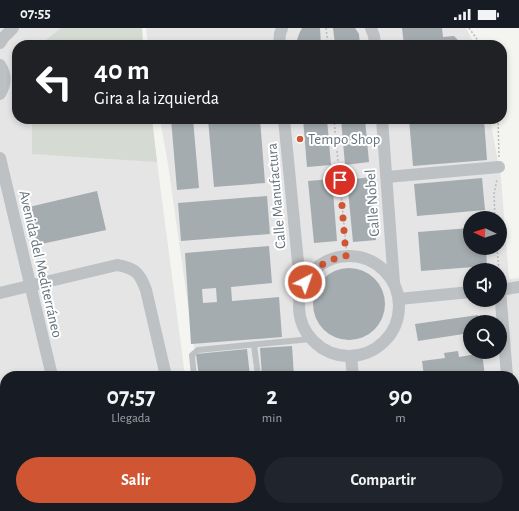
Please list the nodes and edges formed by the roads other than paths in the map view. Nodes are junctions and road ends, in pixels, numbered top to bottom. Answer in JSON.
{"nodes":[{"id":1,"x":12,"y":28,"type":"edge"},
{"id":2,"x":282,"y":28,"type":"edge"},
{"id":3,"x":371,"y":28,"type":"edge"},
{"id":4,"x":279,"y":40,"type":"edge"},
{"id":5,"x":374,"y":40,"type":"edge"},
{"id":6,"x":0,"y":43,"type":"edge"},
{"id":7,"x":0,"y":65,"type":"edge"},
{"id":8,"x":0,"y":94,"type":"edge"},
{"id":9,"x":284,"y":124,"type":"edge"},
{"id":10,"x":382,"y":124,"type":"edge"},
{"id":11,"x":0,"y":158,"type":"edge"},
{"id":12,"x":499,"y":167,"type":"dead end"},
{"id":13,"x":387,"y":176,"type":"junction"},
{"id":14,"x":394,"y":284,"type":"junction"},
{"id":15,"x":30,"y":285,"type":"junction"},
{"id":16,"x":519,"y":287,"type":"edge"},
{"id":17,"x":507,"y":289,"type":"edge"},
{"id":18,"x":0,"y":293,"type":"edge"},
{"id":19,"x":463,"y":293,"type":"edge"},
{"id":20,"x":301,"y":294,"type":"junction"},
{"id":21,"x":399,"y":299,"type":"junction"},
{"id":22,"x":501,"y":307,"type":"edge"},
{"id":23,"x":311,"y":339,"type":"junction"},
{"id":24,"x":254,"y":345,"type":"junction"},
{"id":25,"x":351,"y":357,"type":"junction"},
{"id":26,"x":51,"y":371,"type":"edge"},
{"id":27,"x":165,"y":371,"type":"edge"},
{"id":28,"x":194,"y":371,"type":"edge"},
{"id":29,"x":257,"y":371,"type":"edge"},
{"id":30,"x":352,"y":371,"type":"edge"},
{"id":31,"x":507,"y":371,"type":"edge"}],
"edges":[{"from":1,"to":6,"type":"street"},
{"from":2,"to":4,"type":"street"},
{"from":3,"to":5,"type":"street"},
{"from":7,"to":8,"type":"street"},
{"from":9,"to":20,"type":"street","name":"Calle Manufactura"},
{"from":10,"to":13,"type":"street","name":"Calle Nobel"},
{"from":11,"to":15,"type":"street","name":"Avenida del Mediterráneo"},
{"from":12,"to":13,"type":"street"},
{"from":13,"to":14,"type":"street","name":"Calle Nobel"},
{"from":14,"to":20,"type":"street"},
{"from":14,"to":21,"type":"street"},
{"from":15,"to":18,"type":"street"},
{"from":15,"to":26,"type":"street","name":"Avenida del Mediterráneo"},
{"from":15,"to":27,"type":"street"},
{"from":16,"to":17,"type":"street"},
{"from":19,"to":21,"type":"street"},
{"from":20,"to":23,"type":"street"},
{"from":21,"to":25,"type":"street"},
{"from":22,"to":31,"type":"street"},
{"from":23,"to":24,"type":"lane"},
{"from":23,"to":25,"type":"street"},
{"from":24,"to":28,"type":"lane"},
{"from":24,"to":29,"type":"lane"},
{"from":25,"to":30,"type":"street"}]}
